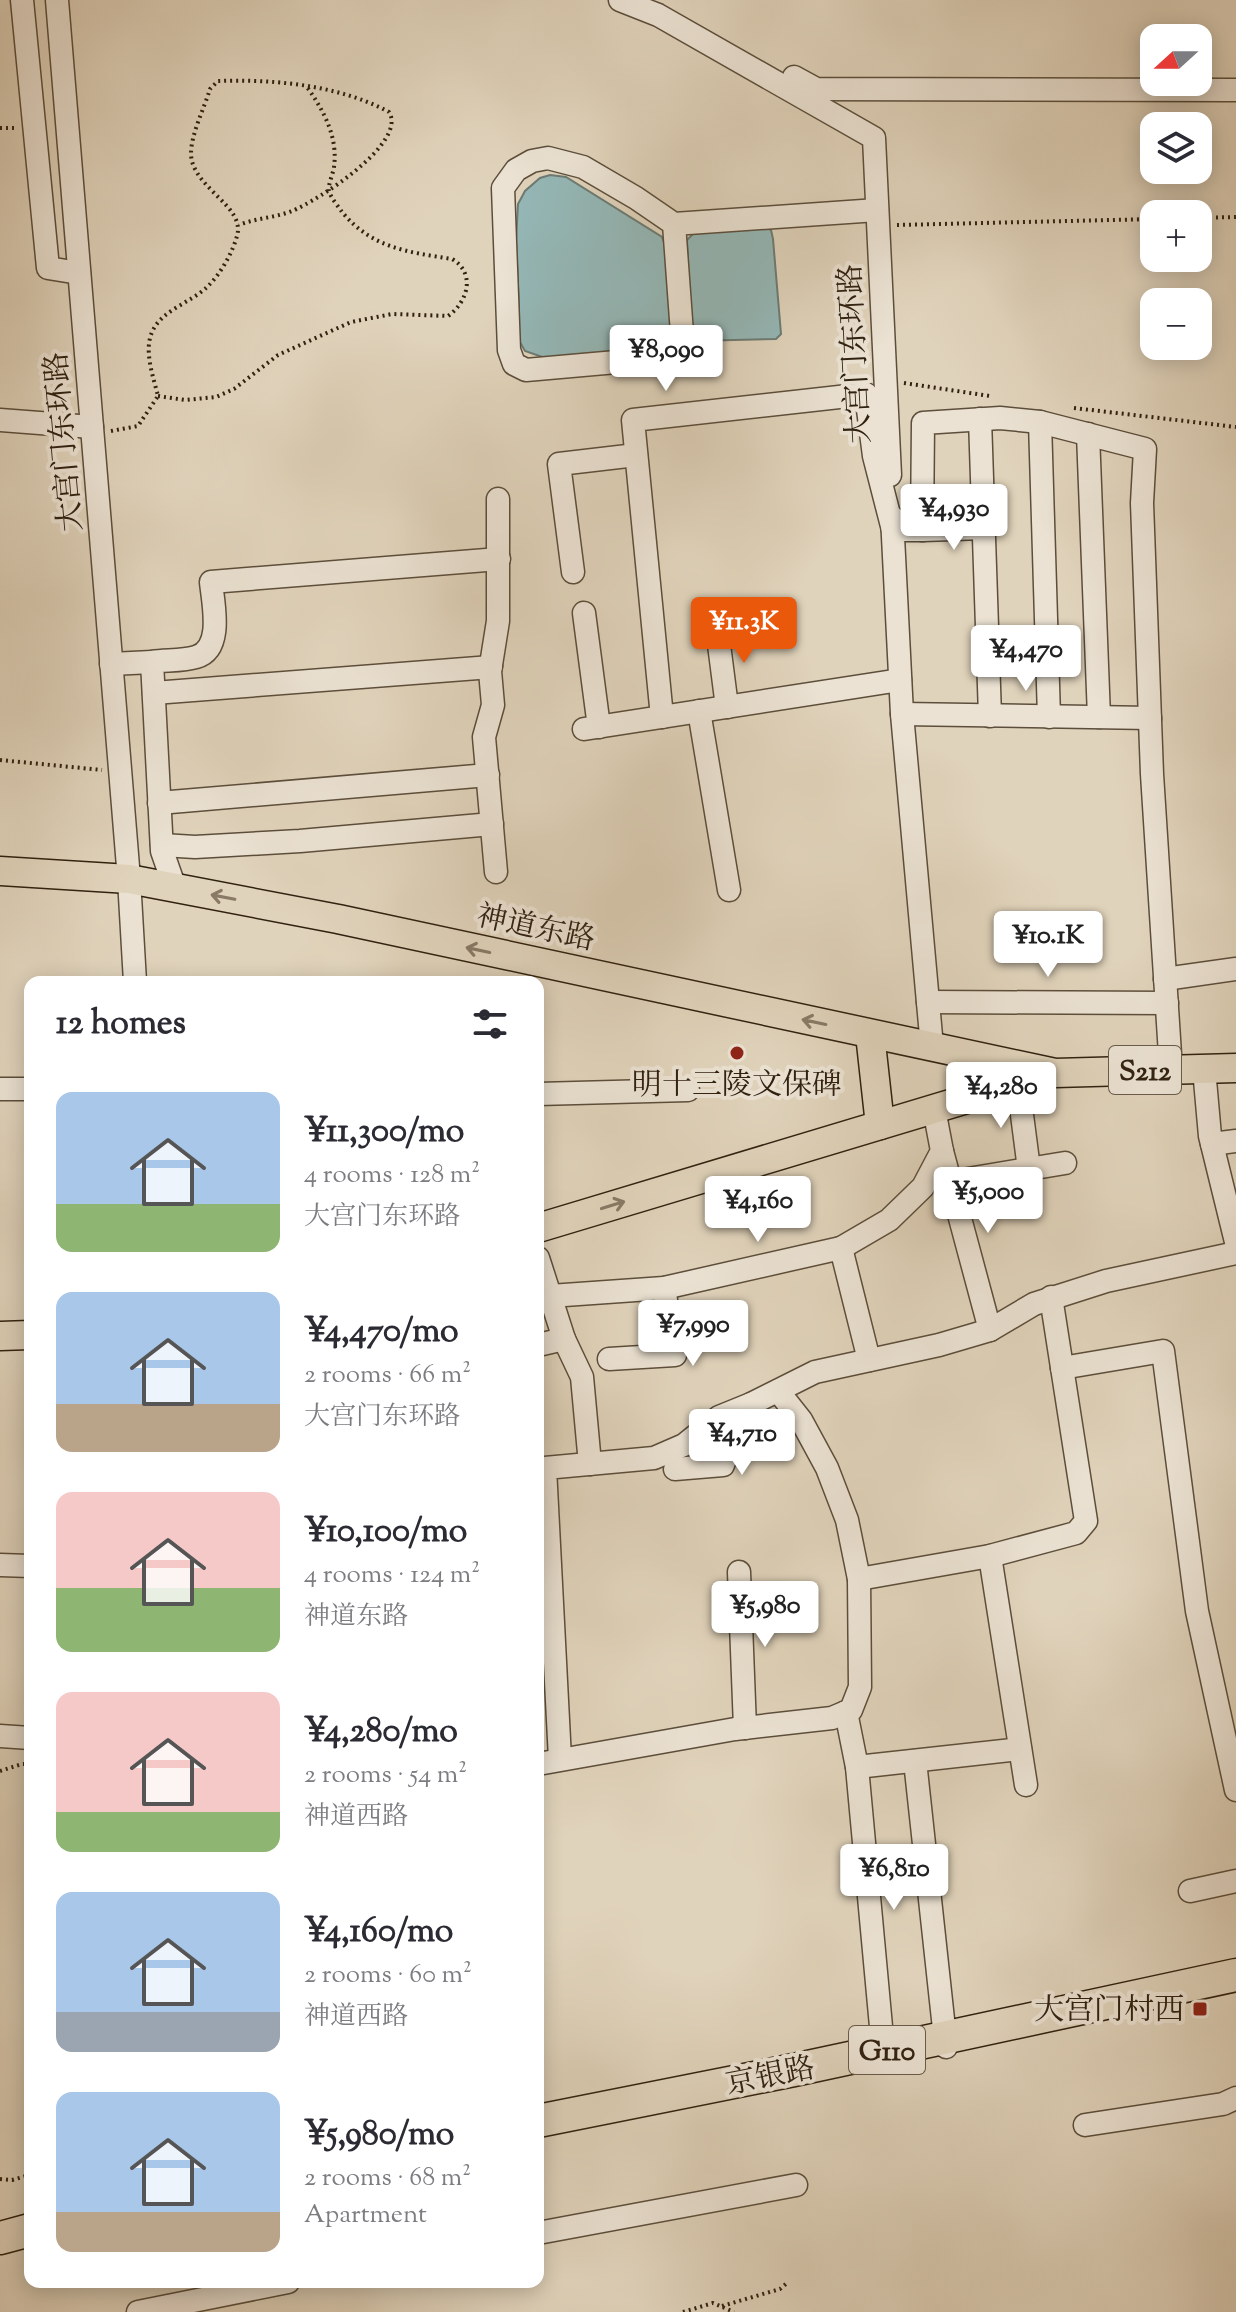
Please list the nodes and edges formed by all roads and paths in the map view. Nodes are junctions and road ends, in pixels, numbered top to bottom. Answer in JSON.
{"nodes":[{"id":1,"x":22,"y":0,"type":"edge"},
{"id":2,"x":57,"y":0,"type":"edge"},
{"id":3,"x":620,"y":0,"type":"edge"},
{"id":4,"x":662,"y":0,"type":"edge"},
{"id":5,"x":307,"y":87,"type":"junction"},
{"id":6,"x":1236,"y":90,"type":"edge"},
{"id":7,"x":31,"y":91,"type":"junction"},
{"id":8,"x":64,"y":93,"type":"junction"},
{"id":9,"x":39,"y":177,"type":"junction"},
{"id":10,"x":71,"y":177,"type":"junction"},
{"id":11,"x":329,"y":190,"type":"junction"},
{"id":12,"x":1236,"y":217,"type":"edge"},
{"id":13,"x":878,"y":218,"type":"junction"},
{"id":14,"x":1212,"y":218,"type":"edge"},
{"id":15,"x":1140,"y":219,"type":"edge"},
{"id":16,"x":674,"y":224,"type":"junction"},
{"id":17,"x":239,"y":225,"type":"junction"},
{"id":18,"x":79,"y":273,"type":"junction"},
{"id":19,"x":158,"y":396,"type":"junction"},
{"id":20,"x":980,"y":419,"type":"junction"},
{"id":21,"x":0,"y":420,"type":"edge"},
{"id":22,"x":1040,"y":422,"type":"junction"},
{"id":23,"x":92,"y":430,"type":"junction"},
{"id":24,"x":1088,"y":434,"type":"junction"},
{"id":25,"x":636,"y":455,"type":"junction"},
{"id":26,"x":498,"y":499,"type":"dead end"},
{"id":27,"x":984,"y":528,"type":"junction"},
{"id":28,"x":893,"y":530,"type":"junction"},
{"id":29,"x":922,"y":530,"type":"junction"},
{"id":30,"x":499,"y":559,"type":"junction"},
{"id":31,"x":573,"y":572,"type":"dead end"},
{"id":32,"x":584,"y":613,"type":"dead end"},
{"id":33,"x":717,"y":629,"type":"dead end"},
{"id":34,"x":152,"y":662,"type":"junction"},
{"id":35,"x":111,"y":664,"type":"junction"},
{"id":36,"x":491,"y":667,"type":"junction"},
{"id":37,"x":900,"y":680,"type":"junction"},
{"id":38,"x":154,"y":693,"type":"junction"},
{"id":39,"x":727,"y":707,"type":"junction"},
{"id":40,"x":699,"y":711,"type":"junction"},
{"id":41,"x":902,"y":714,"type":"junction"},
{"id":42,"x":990,"y":716,"type":"junction"},
{"id":43,"x":662,"y":717,"type":"junction"},
{"id":44,"x":1049,"y":717,"type":"junction"},
{"id":45,"x":1099,"y":717,"type":"junction"},
{"id":46,"x":1150,"y":718,"type":"junction"},
{"id":47,"x":0,"y":760,"type":"edge"},
{"id":48,"x":120,"y":771,"type":"junction"},
{"id":49,"x":488,"y":775,"type":"junction"},
{"id":50,"x":159,"y":803,"type":"junction"},
{"id":51,"x":492,"y":824,"type":"junction"},
{"id":52,"x":162,"y":845,"type":"junction"},
{"id":53,"x":0,"y":871,"type":"edge"},
{"id":54,"x":496,"y":872,"type":"dead end"},
{"id":55,"x":129,"y":879,"type":"junction"},
{"id":56,"x":175,"y":888,"type":"junction"},
{"id":57,"x":729,"y":890,"type":"dead end"},
{"id":58,"x":1236,"y":969,"type":"edge"},
{"id":59,"x":135,"y":976,"type":"edge"},
{"id":60,"x":1165,"y":979,"type":"junction"},
{"id":61,"x":928,"y":1002,"type":"junction"},
{"id":62,"x":1167,"y":1003,"type":"junction"},
{"id":63,"x":870,"y":1034,"type":"junction"},
{"id":64,"x":932,"y":1047,"type":"junction"},
{"id":65,"x":1236,"y":1068,"type":"edge"},
{"id":66,"x":1204,"y":1069,"type":"junction"},
{"id":67,"x":1171,"y":1070,"type":"junction"},
{"id":68,"x":1055,"y":1073,"type":"junction"},
{"id":69,"x":1018,"y":1084,"type":"junction"},
{"id":70,"x":0,"y":1089,"type":"edge"},
{"id":71,"x":24,"y":1089,"type":"edge"},
{"id":72,"x":688,"y":1090,"type":"dead end"},
{"id":73,"x":544,"y":1094,"type":"edge"},
{"id":74,"x":934,"y":1109,"type":"junction"},
{"id":75,"x":880,"y":1125,"type":"junction"},
{"id":76,"x":1236,"y":1141,"type":"edge"},
{"id":77,"x":1212,"y":1144,"type":"junction"},
{"id":78,"x":942,"y":1151,"type":"junction"},
{"id":79,"x":1065,"y":1163,"type":"dead end"},
{"id":80,"x":1029,"y":1169,"type":"junction"},
{"id":81,"x":950,"y":1182,"type":"junction"},
{"id":82,"x":544,"y":1226,"type":"edge"},
{"id":83,"x":1236,"y":1242,"type":"edge"},
{"id":84,"x":841,"y":1248,"type":"junction"},
{"id":85,"x":1236,"y":1253,"type":"edge"},
{"id":86,"x":664,"y":1288,"type":"junction"},
{"id":87,"x":1051,"y":1297,"type":"junction"},
{"id":88,"x":544,"y":1298,"type":"edge"},
{"id":89,"x":990,"y":1330,"type":"junction"},
{"id":90,"x":24,"y":1335,"type":"edge"},
{"id":91,"x":0,"y":1336,"type":"edge"},
{"id":92,"x":564,"y":1339,"type":"junction"},
{"id":93,"x":544,"y":1344,"type":"edge"},
{"id":94,"x":609,"y":1359,"type":"dead end"},
{"id":95,"x":869,"y":1360,"type":"junction"},
{"id":96,"x":1062,"y":1368,"type":"junction"},
{"id":97,"x":778,"y":1391,"type":"junction"},
{"id":98,"x":751,"y":1404,"type":"junction"},
{"id":99,"x":590,"y":1464,"type":"junction"},
{"id":100,"x":675,"y":1469,"type":"dead end"},
{"id":101,"x":990,"y":1556,"type":"junction"},
{"id":102,"x":0,"y":1565,"type":"edge"},
{"id":103,"x":24,"y":1566,"type":"edge"},
{"id":104,"x":739,"y":1572,"type":"dead end"},
{"id":105,"x":859,"y":1579,"type":"junction"},
{"id":106,"x":846,"y":1712,"type":"junction"},
{"id":107,"x":745,"y":1728,"type":"junction"},
{"id":108,"x":0,"y":1736,"type":"edge"},
{"id":109,"x":24,"y":1738,"type":"edge"},
{"id":110,"x":1020,"y":1749,"type":"junction"},
{"id":111,"x":915,"y":1761,"type":"junction"},
{"id":112,"x":549,"y":1762,"type":"edge"},
{"id":113,"x":24,"y":1764,"type":"edge"},
{"id":114,"x":857,"y":1767,"type":"junction"},
{"id":115,"x":0,"y":1771,"type":"edge"},
{"id":116,"x":1026,"y":1785,"type":"dead end"},
{"id":117,"x":1236,"y":1790,"type":"edge"},
{"id":118,"x":1236,"y":1881,"type":"edge"},
{"id":119,"x":1190,"y":1891,"type":"dead end"},
{"id":120,"x":1236,"y":1975,"type":"edge"},
{"id":121,"x":1236,"y":1987,"type":"edge"},
{"id":122,"x":945,"y":2042,"type":"junction"},
{"id":123,"x":883,"y":2055,"type":"junction"},
{"id":124,"x":1236,"y":2098,"type":"edge"},
{"id":125,"x":544,"y":2120,"type":"edge"},
{"id":126,"x":1085,"y":2125,"type":"dead end"},
{"id":127,"x":544,"y":2129,"type":"edge"},
{"id":128,"x":24,"y":2177,"type":"edge"},
{"id":129,"x":0,"y":2179,"type":"edge"},
{"id":130,"x":796,"y":2185,"type":"dead end"},
{"id":131,"x":24,"y":2232,"type":"edge"},
{"id":132,"x":544,"y":2232,"type":"edge"},
{"id":133,"x":0,"y":2238,"type":"edge"},
{"id":134,"x":24,"y":2247,"type":"edge"},
{"id":135,"x":0,"y":2253,"type":"edge"},
{"id":136,"x":787,"y":2283,"type":"dead end"},
{"id":137,"x":258,"y":2288,"type":"edge"},
{"id":138,"x":722,"y":2306,"type":"junction"},
{"id":139,"x":138,"y":2312,"type":"edge"},
{"id":140,"x":683,"y":2312,"type":"edge"},
{"id":141,"x":734,"y":2312,"type":"edge"}],
"edges":[{"from":1,"to":7,"type":"street"},
{"from":2,"to":8,"type":"street","name":"大宫门东环路"},
{"from":3,"to":13,"type":"street","name":"大宫门东环路"},
{"from":4,"to":6,"type":"street"},
{"from":5,"to":11,"type":"path"},
{"from":5,"to":11,"type":"path"},
{"from":5,"to":17,"type":"path"},
{"from":7,"to":8,"type":"street"},
{"from":7,"to":9,"type":"street"},
{"from":8,"to":10,"type":"street","name":"大宫门东环路"},
{"from":9,"to":10,"type":"street"},
{"from":9,"to":18,"type":"street"},
{"from":10,"to":18,"type":"street","name":"大宫门东环路"},
{"from":11,"to":17,"type":"path"},
{"from":11,"to":19,"type":"path"},
{"from":12,"to":14,"type":"path"},
{"from":13,"to":15,"type":"path"},
{"from":13,"to":16,"type":"street"},
{"from":13,"to":28,"type":"street","name":"大宫门东环路"},
{"from":16,"to":16,"type":"street"},
{"from":17,"to":19,"type":"path"},
{"from":18,"to":23,"type":"street","name":"大宫门东环路"},
{"from":19,"to":23,"type":"path"},
{"from":20,"to":22,"type":"street"},
{"from":20,"to":27,"type":"street"},
{"from":20,"to":29,"type":"street"},
{"from":21,"to":23,"type":"street"},
{"from":22,"to":24,"type":"street"},
{"from":22,"to":44,"type":"street"},
{"from":23,"to":35,"type":"street","name":"大宫门东环路"},
{"from":24,"to":45,"type":"street"},
{"from":24,"to":46,"type":"street"},
{"from":25,"to":28,"type":"street"},
{"from":25,"to":31,"type":"street"},
{"from":25,"to":43,"type":"street"},
{"from":26,"to":30,"type":"street"},
{"from":27,"to":29,"type":"street"},
{"from":27,"to":42,"type":"street"},
{"from":28,"to":29,"type":"street"},
{"from":28,"to":37,"type":"street","name":"大宫门东环路"},
{"from":30,"to":34,"type":"street"},
{"from":30,"to":36,"type":"street"},
{"from":32,"to":43,"type":"street"},
{"from":33,"to":39,"type":"street"},
{"from":34,"to":35,"type":"street"},
{"from":34,"to":38,"type":"street"},
{"from":35,"to":48,"type":"street","name":"大宫门东环路"},
{"from":36,"to":38,"type":"street"},
{"from":36,"to":49,"type":"street"},
{"from":37,"to":39,"type":"street"},
{"from":37,"to":41,"type":"street","name":"大宫门东环路"},
{"from":38,"to":50,"type":"street"},
{"from":39,"to":40,"type":"street"},
{"from":40,"to":43,"type":"street"},
{"from":40,"to":57,"type":"street"},
{"from":41,"to":42,"type":"street"},
{"from":41,"to":61,"type":"street","name":"大宫门东环路"},
{"from":42,"to":44,"type":"street"},
{"from":44,"to":45,"type":"street"},
{"from":45,"to":46,"type":"street"},
{"from":46,"to":60,"type":"street"},
{"from":47,"to":48,"type":"path"},
{"from":48,"to":55,"type":"street","name":"大宫门东环路"},
{"from":49,"to":50,"type":"street"},
{"from":49,"to":51,"type":"street"},
{"from":50,"to":52,"type":"street"},
{"from":51,"to":52,"type":"street"},
{"from":51,"to":54,"type":"street"},
{"from":52,"to":56,"type":"street"},
{"from":53,"to":55,"type":"main road","name":"神道东路","number":"S212"},
{"from":55,"to":56,"type":"main road","name":"神道东路","number":"S212"},
{"from":55,"to":59,"type":"street","name":"大宫门东环路"},
{"from":63,"to":56,"type":"main road","name":"神道东路","number":"S212","one_way":true},
{"from":58,"to":60,"type":"street"},
{"from":60,"to":62,"type":"street"},
{"from":61,"to":62,"type":"street"},
{"from":61,"to":64,"type":"street","name":"大宫门东环路"},
{"from":62,"to":67,"type":"street"},
{"from":63,"to":64,"type":"main road","name":"神道东路","number":"S212"},
{"from":63,"to":75,"type":"main road"},
{"from":64,"to":68,"type":"main road","name":"神道东路","number":"S212"},
{"from":65,"to":66,"type":"main road","number":"S212"},
{"from":66,"to":67,"type":"main road","number":"S212"},
{"from":66,"to":77,"type":"street"},
{"from":67,"to":68,"type":"main road","number":"S212"},
{"from":68,"to":69,"type":"main road","number":"S212"},
{"from":69,"to":74,"type":"main road","number":"S212"},
{"from":69,"to":80,"type":"street"},
{"from":70,"to":71,"type":"street"},
{"from":72,"to":73,"type":"street"},
{"from":74,"to":75,"type":"main road","number":"S212"},
{"from":74,"to":78,"type":"street"},
{"from":82,"to":75,"type":"main road","number":"S212","one_way":true},
{"from":76,"to":77,"type":"street"},
{"from":77,"to":83,"type":"street"},
{"from":78,"to":81,"type":"street"},
{"from":78,"to":84,"type":"street"},
{"from":79,"to":80,"type":"street"},
{"from":80,"to":81,"type":"street"},
{"from":81,"to":89,"type":"street"},
{"from":84,"to":86,"type":"street"},
{"from":84,"to":95,"type":"street"},
{"from":85,"to":87,"type":"street"},
{"from":86,"to":88,"type":"street"},
{"from":86,"to":94,"type":"street"},
{"from":87,"to":89,"type":"street"},
{"from":87,"to":96,"type":"street"},
{"from":88,"to":92,"type":"street"},
{"from":89,"to":95,"type":"street"},
{"from":90,"to":91,"type":"main road"},
{"from":92,"to":93,"type":"street"},
{"from":92,"to":99,"type":"street"},
{"from":95,"to":97,"type":"street"},
{"from":96,"to":101,"type":"street"},
{"from":96,"to":117,"type":"street"},
{"from":97,"to":98,"type":"street"},
{"from":97,"to":105,"type":"street"},
{"from":98,"to":99,"type":"street"},
{"from":98,"to":100,"type":"street"},
{"from":99,"to":112,"type":"street"},
{"from":101,"to":105,"type":"street"},
{"from":101,"to":110,"type":"street"},
{"from":102,"to":103,"type":"street"},
{"from":104,"to":107,"type":"street"},
{"from":105,"to":106,"type":"street"},
{"from":106,"to":107,"type":"street"},
{"from":106,"to":114,"type":"street"},
{"from":107,"to":112,"type":"street"},
{"from":108,"to":109,"type":"street"},
{"from":110,"to":111,"type":"street"},
{"from":110,"to":116,"type":"street"},
{"from":111,"to":114,"type":"street"},
{"from":111,"to":122,"type":"street"},
{"from":113,"to":115,"type":"path"},
{"from":114,"to":123,"type":"street"},
{"from":118,"to":119,"type":"street"},
{"from":120,"to":122,"type":"highway","name":"京银路","number":"G110"},
{"from":121,"to":122,"type":"highway","name":"京银路","number":"G110"},
{"from":122,"to":123,"type":"highway","name":"京银路","number":"G110"},
{"from":123,"to":125,"type":"highway","name":"京银路","number":"G110"},
{"from":123,"to":127,"type":"highway","name":"京银路","number":"G110"},
{"from":124,"to":126,"type":"street"},
{"from":128,"to":129,"type":"path"},
{"from":130,"to":132,"type":"street"},
{"from":131,"to":133,"type":"highway"},
{"from":134,"to":135,"type":"highway"},
{"from":136,"to":138,"type":"path"},
{"from":137,"to":139,"type":"street"},
{"from":138,"to":140,"type":"path"},
{"from":138,"to":141,"type":"path"}]}
